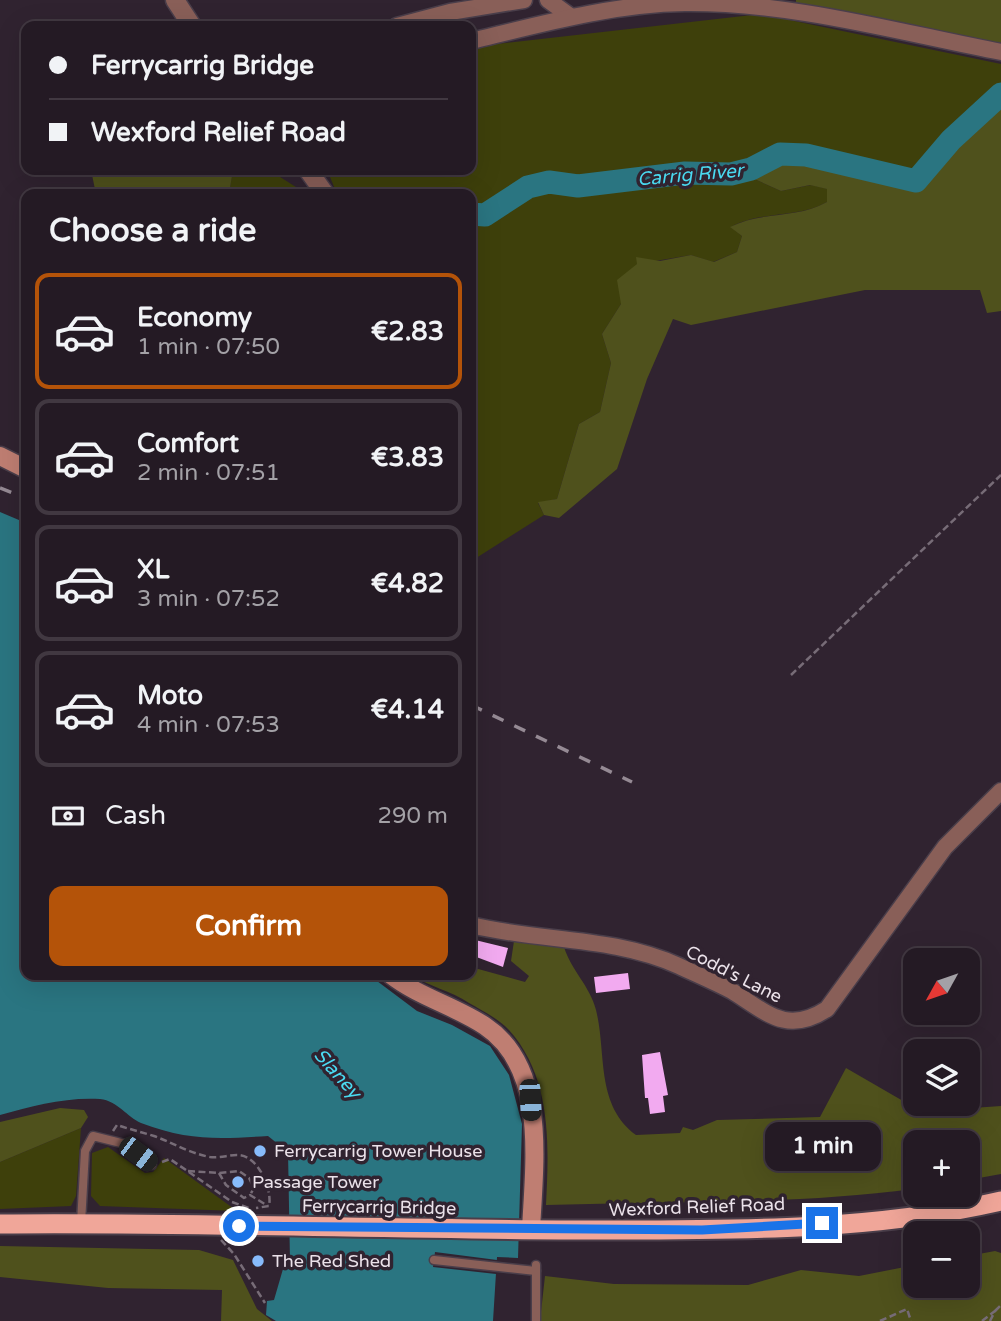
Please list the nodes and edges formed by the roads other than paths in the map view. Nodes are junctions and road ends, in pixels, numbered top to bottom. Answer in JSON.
{"nodes":[{"id":1,"x":175,"y":0,"type":"edge"},
{"id":2,"x":524,"y":0,"type":"edge"},
{"id":3,"x":548,"y":0,"type":"edge"},
{"id":4,"x":570,"y":16,"type":"junction"},
{"id":5,"x":189,"y":21,"type":"edge"},
{"id":6,"x":416,"y":21,"type":"edge"},
{"id":7,"x":476,"y":40,"type":"edge"},
{"id":8,"x":1001,"y":52,"type":"edge"},
{"id":9,"x":0,"y":456,"type":"edge"},
{"id":10,"x":21,"y":466,"type":"edge"},
{"id":11,"x":1001,"y":791,"type":"edge"},
{"id":12,"x":476,"y":926,"type":"edge"},
{"id":13,"x":400,"y":980,"type":"edge"},
{"id":14,"x":152,"y":1165,"type":"road end"},
{"id":15,"x":1001,"y":1200,"type":"edge"},
{"id":16,"x":81,"y":1223,"type":"junction"},
{"id":17,"x":0,"y":1224,"type":"edge"},
{"id":18,"x":525,"y":1230,"type":"junction"},
{"id":19,"x":434,"y":1260,"type":"dead end"},
{"id":20,"x":536,"y":1321,"type":"edge"}],
"edges":[{"from":1,"to":5,"type":"street"},
{"from":2,"to":6,"type":"street"},
{"from":3,"to":4,"type":"street"},
{"from":4,"to":7,"type":"street"},
{"from":4,"to":8,"type":"street"},
{"from":9,"to":10,"type":"main road"},
{"from":11,"to":12,"type":"street","name":"Codd's Lane"},
{"from":13,"to":18,"type":"main road"},
{"from":14,"to":16,"type":"lane"},
{"from":15,"to":18,"type":"highway","name":"Wexford Relief Road"},
{"from":16,"to":17,"type":"highway","name":"Ferrycarrig Bridge"},
{"from":16,"to":18,"type":"highway","name":"Ferrycarrig Bridge"},
{"from":19,"to":20,"type":"lane"}]}
